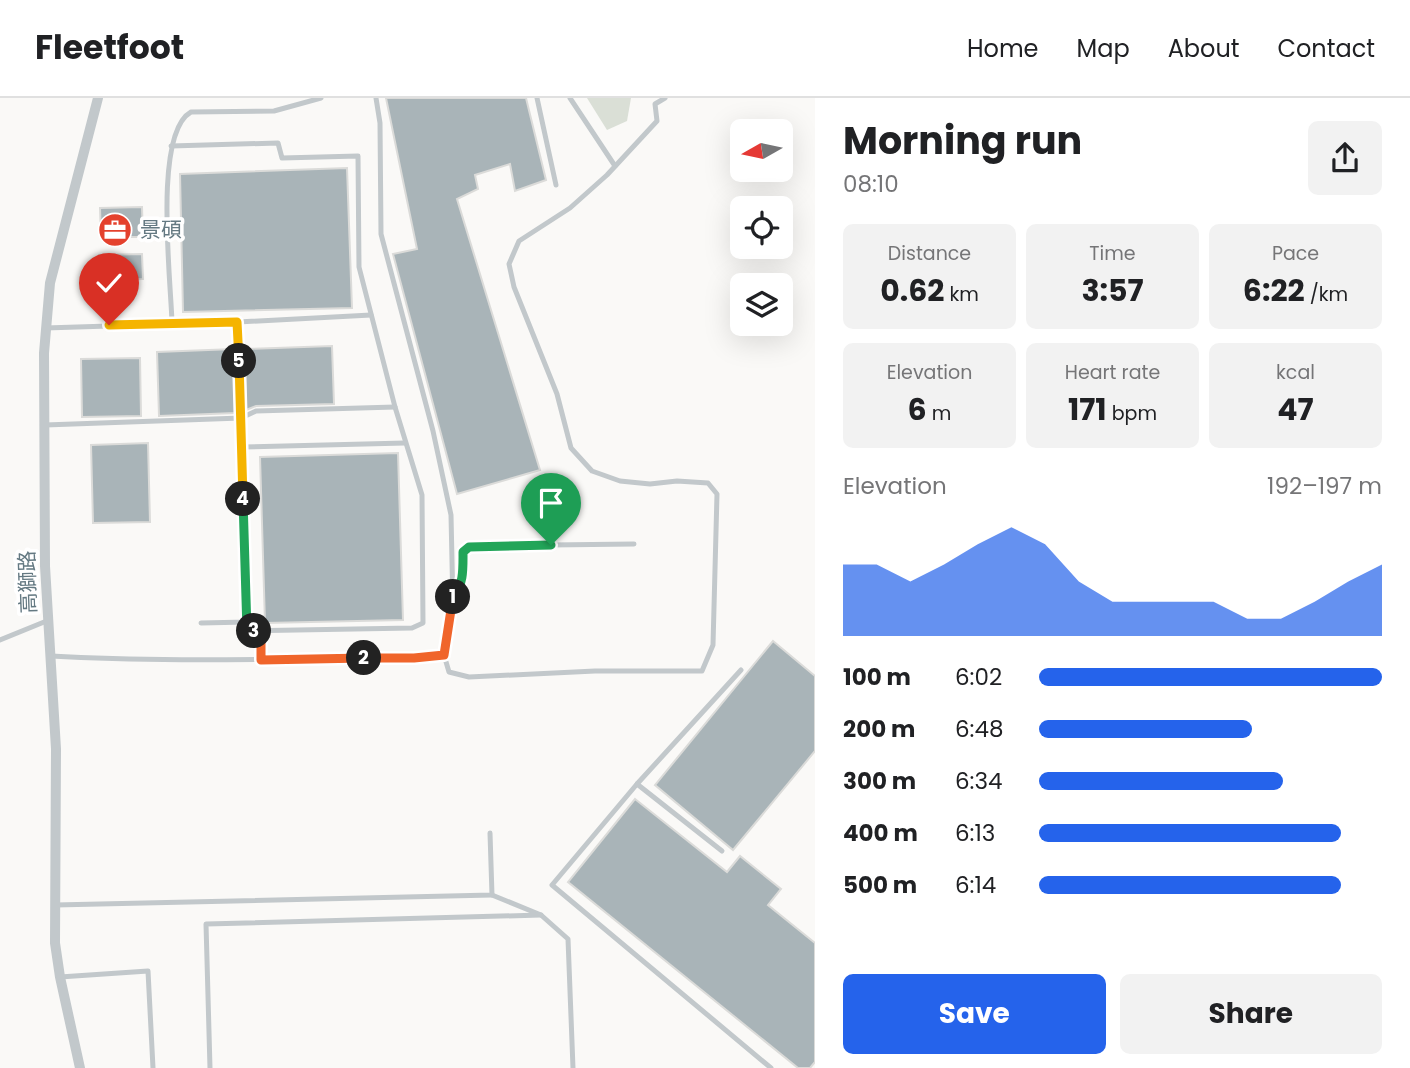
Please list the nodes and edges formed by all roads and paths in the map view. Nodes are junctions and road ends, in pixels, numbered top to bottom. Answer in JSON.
{"nodes":[{"id":1,"x":98,"y":98,"type":"edge"},
{"id":2,"x":321,"y":98,"type":"edge"},
{"id":3,"x":376,"y":98,"type":"edge"},
{"id":4,"x":537,"y":98,"type":"edge"},
{"id":5,"x":570,"y":98,"type":"edge"},
{"id":6,"x":665,"y":98,"type":"edge"},
{"id":7,"x":171,"y":146,"type":"junction"},
{"id":8,"x":615,"y":166,"type":"junction"},
{"id":9,"x":556,"y":185,"type":"dead end"},
{"id":10,"x":371,"y":315,"type":"junction"},
{"id":11,"x":237,"y":322,"type":"junction"},
{"id":12,"x":172,"y":323,"type":"junction"},
{"id":13,"x":45,"y":328,"type":"junction"},
{"id":14,"x":395,"y":407,"type":"junction"},
{"id":15,"x":241,"y":418,"type":"junction"},
{"id":16,"x":45,"y":425,"type":"junction"},
{"id":17,"x":405,"y":443,"type":"junction"},
{"id":18,"x":242,"y":447,"type":"junction"},
{"id":19,"x":634,"y":544,"type":"dead end"},
{"id":20,"x":453,"y":597,"type":"junction"},
{"id":21,"x":49,"y":620,"type":"junction"},
{"id":22,"x":247,"y":622,"type":"junction"},
{"id":23,"x":201,"y":623,"type":"dead end"},
{"id":24,"x":261,"y":631,"type":"junction"},
{"id":25,"x":0,"y":639,"type":"edge"},
{"id":26,"x":444,"y":655,"type":"junction"},
{"id":27,"x":51,"y":656,"type":"junction"},
{"id":28,"x":261,"y":660,"type":"junction"},
{"id":29,"x":741,"y":670,"type":"dead end"},
{"id":30,"x":637,"y":784,"type":"junction"},
{"id":31,"x":490,"y":833,"type":"dead end"},
{"id":32,"x":722,"y":851,"type":"dead end"},
{"id":33,"x":492,"y":895,"type":"junction"},
{"id":34,"x":55,"y":905,"type":"junction"},
{"id":35,"x":541,"y":915,"type":"junction"},
{"id":36,"x":60,"y":977,"type":"junction"},
{"id":37,"x":80,"y":1068,"type":"edge"},
{"id":38,"x":153,"y":1068,"type":"edge"},
{"id":39,"x":211,"y":1068,"type":"edge"},
{"id":40,"x":573,"y":1068,"type":"edge"},
{"id":41,"x":771,"y":1068,"type":"edge"}],
"edges":[{"from":1,"to":13,"type":"street","name":"高獅路"},
{"from":2,"to":7,"type":"lane"},
{"from":3,"to":20,"type":"lane"},
{"from":4,"to":9,"type":"lane"},
{"from":5,"to":8,"type":"lane"},
{"from":6,"to":8,"type":"lane"},
{"from":7,"to":10,"type":"lane"},
{"from":7,"to":12,"type":"lane"},
{"from":8,"to":26,"type":"lane"},
{"from":10,"to":11,"type":"lane"},
{"from":10,"to":14,"type":"lane"},
{"from":11,"to":12,"type":"lane"},
{"from":11,"to":15,"type":"lane"},
{"from":12,"to":13,"type":"lane"},
{"from":13,"to":16,"type":"street","name":"高獅路"},
{"from":14,"to":15,"type":"lane"},
{"from":14,"to":17,"type":"lane"},
{"from":15,"to":16,"type":"lane"},
{"from":15,"to":18,"type":"lane"},
{"from":16,"to":21,"type":"street","name":"高獅路"},
{"from":17,"to":18,"type":"lane"},
{"from":17,"to":24,"type":"lane"},
{"from":18,"to":22,"type":"lane"},
{"from":19,"to":20,"type":"lane"},
{"from":20,"to":26,"type":"lane"},
{"from":21,"to":25,"type":"lane"},
{"from":21,"to":27,"type":"street","name":"高獅路"},
{"from":22,"to":23,"type":"lane"},
{"from":22,"to":24,"type":"lane"},
{"from":24,"to":28,"type":"lane"},
{"from":26,"to":28,"type":"lane"},
{"from":27,"to":28,"type":"lane"},
{"from":27,"to":34,"type":"street","name":"高獅路"},
{"from":29,"to":30,"type":"lane"},
{"from":30,"to":32,"type":"lane"},
{"from":30,"to":41,"type":"lane"},
{"from":31,"to":33,"type":"lane"},
{"from":33,"to":34,"type":"lane"},
{"from":33,"to":35,"type":"lane"},
{"from":34,"to":36,"type":"street","name":"高獅路"},
{"from":35,"to":39,"type":"lane"},
{"from":35,"to":40,"type":"lane"},
{"from":36,"to":37,"type":"street","name":"高獅路"},
{"from":36,"to":38,"type":"lane"}]}
